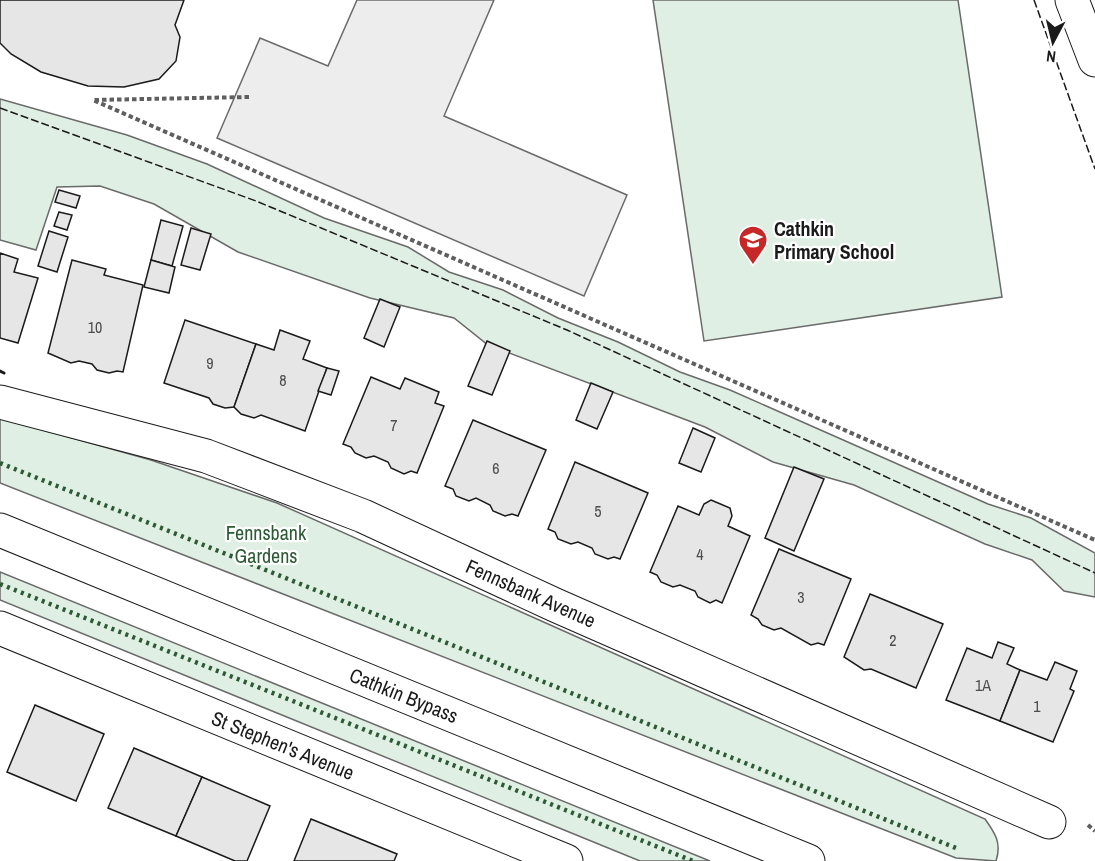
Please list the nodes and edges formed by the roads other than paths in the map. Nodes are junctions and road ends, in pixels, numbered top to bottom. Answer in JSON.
{"nodes":[{"id":1,"x":1072,"y":0,"type":"edge"},
{"id":2,"x":1095,"y":60,"type":"edge"},
{"id":3,"x":0,"y":402,"type":"edge"},
{"id":4,"x":0,"y":530,"type":"edge"},
{"id":5,"x":0,"y":628,"type":"edge"},
{"id":6,"x":1049,"y":822,"type":"dead end"},
{"id":7,"x":566,"y":861,"type":"edge"},
{"id":8,"x":808,"y":861,"type":"edge"}],
"edges":[{"from":1,"to":2,"type":"street"},
{"from":3,"to":6,"type":"street","name":"Fennsbank Avenue"},
{"from":4,"to":8,"type":"street","name":"Cathkin Bypass"},
{"from":5,"to":7,"type":"street","name":"St Stephen's Avenue"}]}
